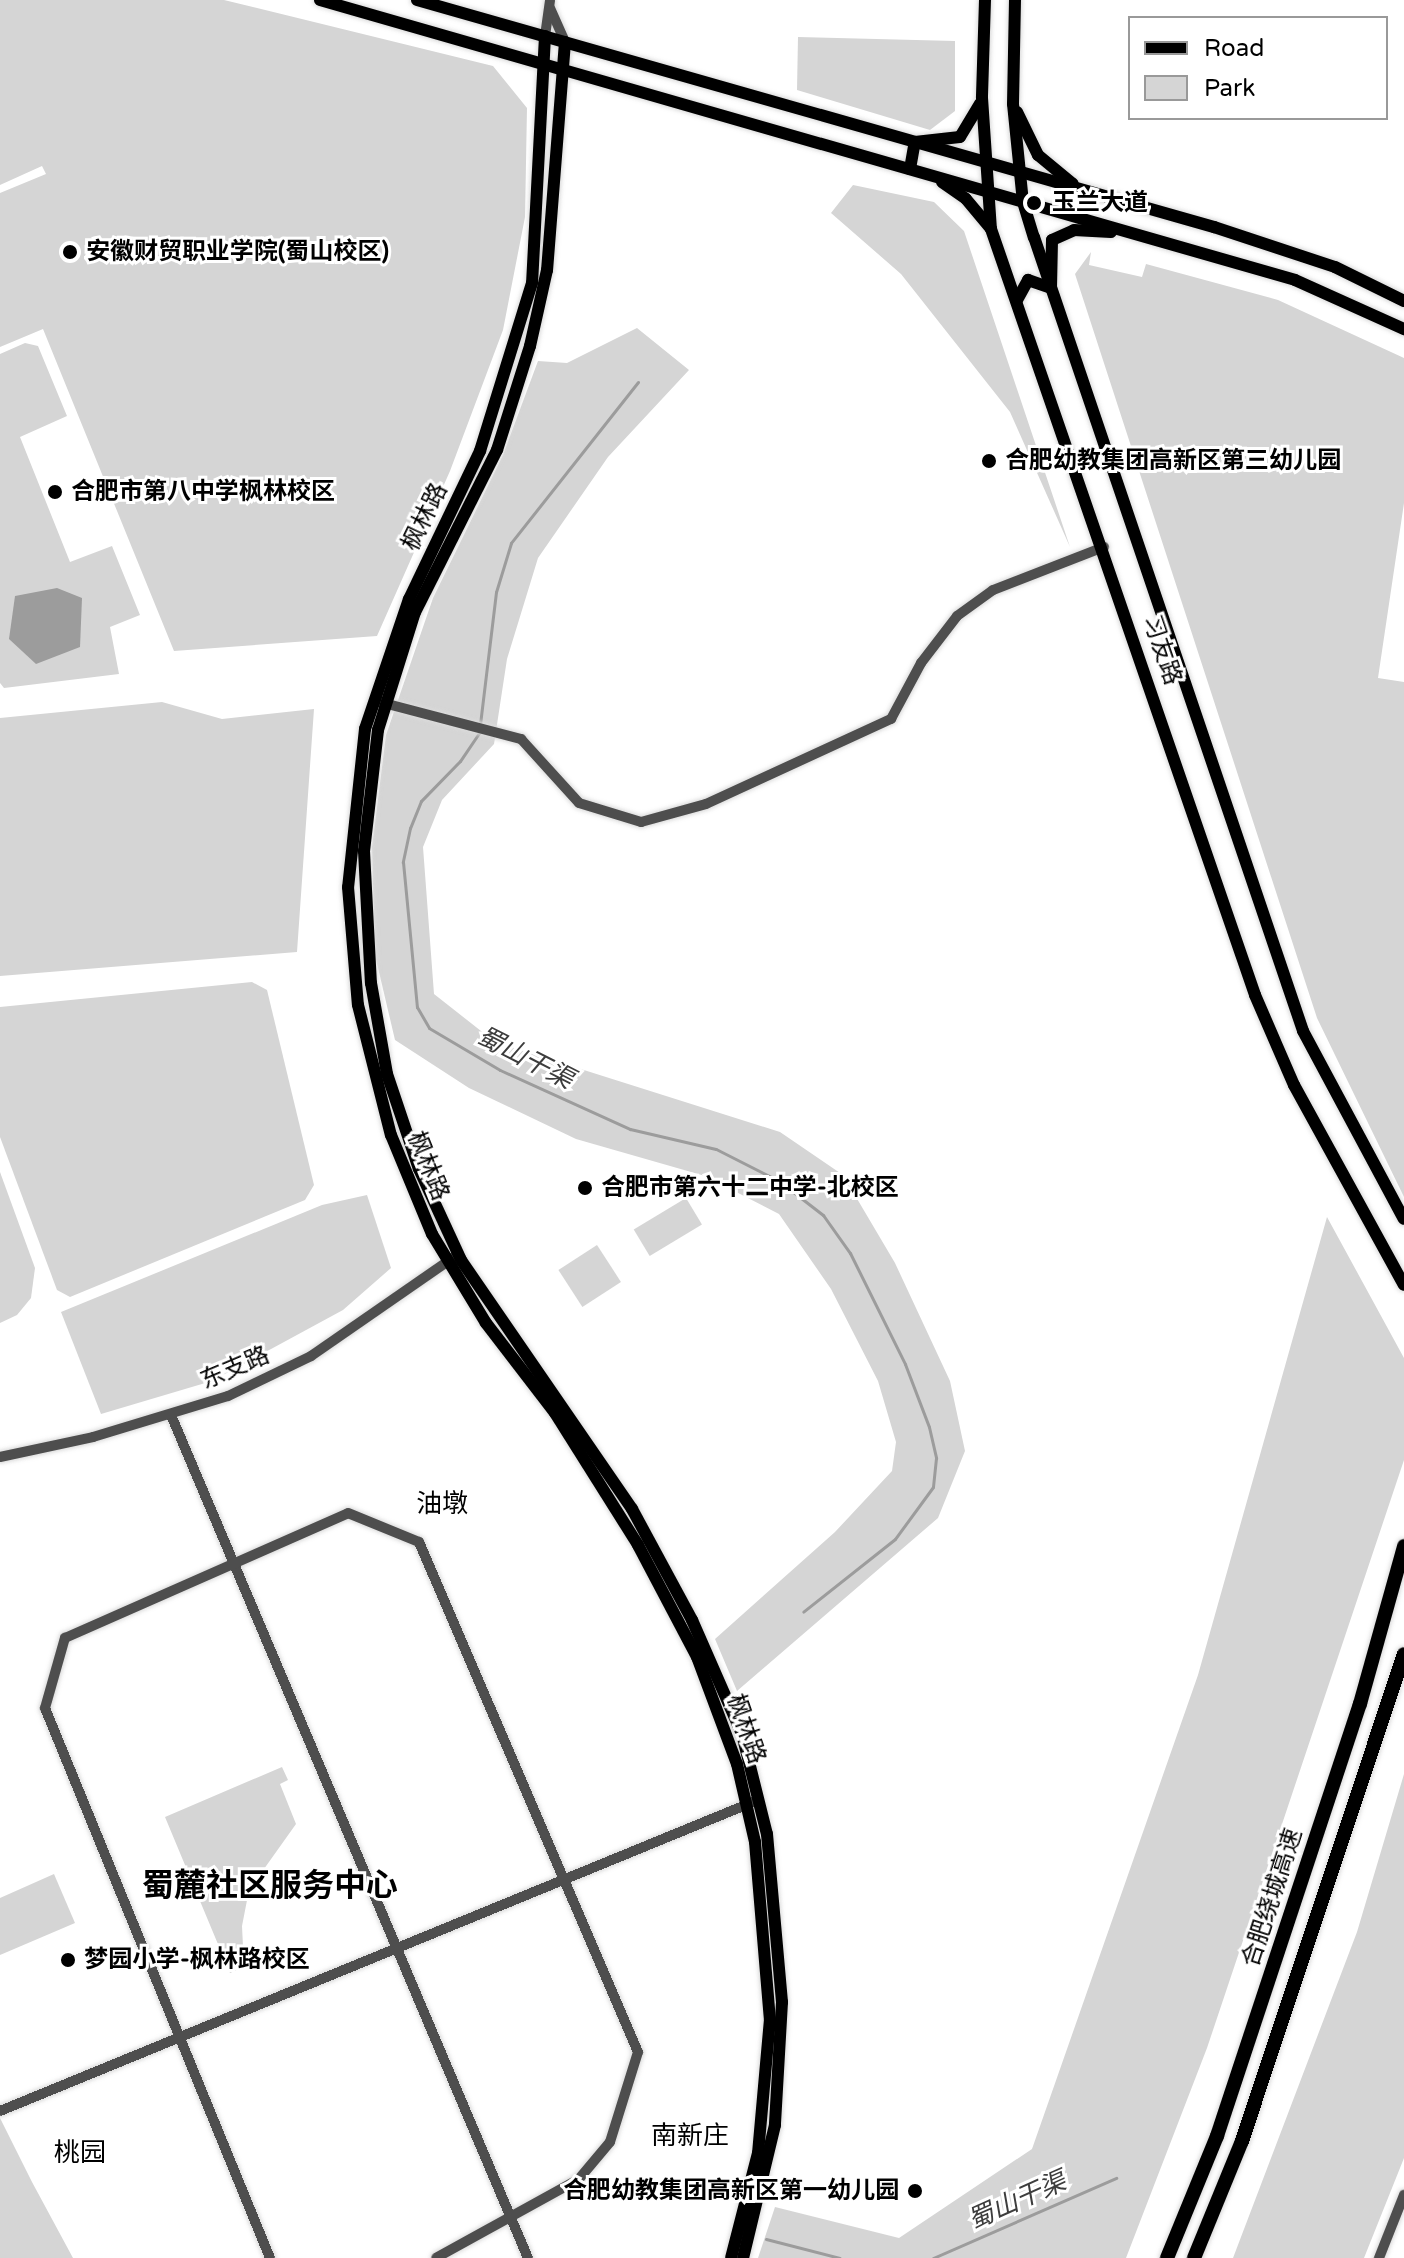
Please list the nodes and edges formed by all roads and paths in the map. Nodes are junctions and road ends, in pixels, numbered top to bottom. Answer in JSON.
{"nodes":[{"id":1,"x":320,"y":0,"type":"edge"},
{"id":2,"x":417,"y":0,"type":"edge"},
{"id":3,"x":985,"y":0,"type":"edge"},
{"id":4,"x":1015,"y":0,"type":"edge"},
{"id":5,"x":550,"y":4,"type":"edge"},
{"id":6,"x":545,"y":36,"type":"junction"},
{"id":7,"x":565,"y":42,"type":"junction"},
{"id":8,"x":544,"y":64,"type":"junction"},
{"id":9,"x":563,"y":70,"type":"junction"},
{"id":10,"x":982,"y":98,"type":"junction"},
{"id":11,"x":1013,"y":104,"type":"junction"},
{"id":12,"x":915,"y":142,"type":"junction"},
{"id":13,"x":987,"y":162,"type":"junction"},
{"id":14,"x":910,"y":169,"type":"junction"},
{"id":15,"x":1020,"y":172,"type":"junction"},
{"id":16,"x":934,"y":176,"type":"junction"},
{"id":17,"x":1079,"y":189,"type":"junction"},
{"id":18,"x":989,"y":192,"type":"junction"},
{"id":19,"x":1111,"y":198,"type":"junction"},
{"id":20,"x":1023,"y":202,"type":"junction"},
{"id":21,"x":1103,"y":225,"type":"junction"},
{"id":22,"x":991,"y":229,"type":"junction"},
{"id":23,"x":1129,"y":232,"type":"junction"},
{"id":24,"x":1051,"y":288,"type":"junction"},
{"id":25,"x":1017,"y":300,"type":"junction"},
{"id":26,"x":1404,"y":301,"type":"edge"},
{"id":27,"x":1404,"y":329,"type":"edge"},
{"id":28,"x":1104,"y":547,"type":"junction"},
{"id":29,"x":379,"y":702,"type":"junction"},
{"id":30,"x":1404,"y":1219,"type":"edge"},
{"id":31,"x":453,"y":1257,"type":"junction"},
{"id":32,"x":1404,"y":1285,"type":"edge"},
{"id":33,"x":171,"y":1415,"type":"junction"},
{"id":34,"x":0,"y":1457,"type":"edge"},
{"id":35,"x":1404,"y":1546,"type":"edge"},
{"id":36,"x":233,"y":1560,"type":"junction"},
{"id":37,"x":1404,"y":1654,"type":"edge"},
{"id":38,"x":752,"y":1802,"type":"junction"},
{"id":39,"x":564,"y":1878,"type":"junction"},
{"id":40,"x":395,"y":1946,"type":"junction"},
{"id":41,"x":179,"y":2035,"type":"junction"},
{"id":42,"x":0,"y":2111,"type":"edge"},
{"id":43,"x":1404,"y":2195,"type":"edge"},
{"id":44,"x":511,"y":2218,"type":"junction"},
{"id":45,"x":270,"y":2258,"type":"edge"},
{"id":46,"x":436,"y":2258,"type":"edge"},
{"id":47,"x":528,"y":2258,"type":"edge"},
{"id":48,"x":731,"y":2258,"type":"edge"},
{"id":49,"x":743,"y":2258,"type":"edge"},
{"id":50,"x":1167,"y":2258,"type":"edge"},
{"id":51,"x":1194,"y":2258,"type":"edge"},
{"id":52,"x":1379,"y":2258,"type":"edge"}],
"edges":[{"from":1,"to":8,"type":"main road"},
{"from":2,"to":6,"type":"main road"},
{"from":3,"to":10,"type":"main road","name":"习友路"},
{"from":4,"to":11,"type":"main road","name":"习友路"},
{"from":5,"to":6,"type":"street"},
{"from":5,"to":7,"type":"street"},
{"from":6,"to":7,"type":"main road"},
{"from":6,"to":8,"type":"main road","name":"枫林路"},
{"from":7,"to":9,"type":"main road","name":"枫林路"},
{"from":7,"to":12,"type":"main road"},
{"from":8,"to":9,"type":"main road"},
{"from":8,"to":29,"type":"main road","name":"枫林路"},
{"from":9,"to":14,"type":"main road"},
{"from":9,"to":29,"type":"main road","name":"枫林路"},
{"from":10,"to":12,"type":"main road"},
{"from":10,"to":13,"type":"main road","name":"习友路"},
{"from":11,"to":15,"type":"main road","name":"习友路"},
{"from":11,"to":17,"type":"main road"},
{"from":12,"to":13,"type":"main road"},
{"from":12,"to":14,"type":"main road"},
{"from":13,"to":15,"type":"main road"},
{"from":13,"to":18,"type":"main road","name":"习友路"},
{"from":14,"to":16,"type":"main road"},
{"from":15,"to":17,"type":"main road"},
{"from":15,"to":20,"type":"main road","name":"习友路"},
{"from":16,"to":18,"type":"main road"},
{"from":16,"to":22,"type":"main road"},
{"from":17,"to":19,"type":"main road"},
{"from":18,"to":20,"type":"main road"},
{"from":18,"to":22,"type":"main road","name":"习友路"},
{"from":19,"to":21,"type":"main road"},
{"from":19,"to":26,"type":"main road"},
{"from":20,"to":21,"type":"main road"},
{"from":20,"to":24,"type":"main road","name":"习友路"},
{"from":21,"to":23,"type":"main road"},
{"from":22,"to":25,"type":"main road","name":"习友路"},
{"from":23,"to":24,"type":"main road"},
{"from":23,"to":27,"type":"main road"},
{"from":24,"to":25,"type":"main road"},
{"from":24,"to":30,"type":"main road","name":"习友路"},
{"from":25,"to":28,"type":"main road","name":"习友路"},
{"from":28,"to":29,"type":"street"},
{"from":28,"to":32,"type":"main road","name":"习友路"},
{"from":29,"to":31,"type":"main road","name":"枫林路"},
{"from":31,"to":33,"type":"street","name":"东支路"},
{"from":31,"to":38,"type":"main road","name":"枫林路"},
{"from":33,"to":34,"type":"street","name":"东支路"},
{"from":33,"to":36,"type":"street"},
{"from":35,"to":50,"type":"highway","name":"合肥绕城高速"},
{"from":36,"to":39,"type":"street"},
{"from":36,"to":40,"type":"street"},
{"from":36,"to":41,"type":"street"},
{"from":37,"to":51,"type":"highway","name":"合肥绕城高速"},
{"from":38,"to":39,"type":"street"},
{"from":38,"to":48,"type":"main road","name":"枫林路"},
{"from":38,"to":49,"type":"main road","name":"枫林路"},
{"from":39,"to":40,"type":"street"},
{"from":39,"to":44,"type":"street"},
{"from":40,"to":41,"type":"street"},
{"from":40,"to":44,"type":"street"},
{"from":41,"to":42,"type":"street"},
{"from":41,"to":45,"type":"street"},
{"from":43,"to":52,"type":"street"},
{"from":44,"to":46,"type":"street"},
{"from":44,"to":47,"type":"street"}]}
